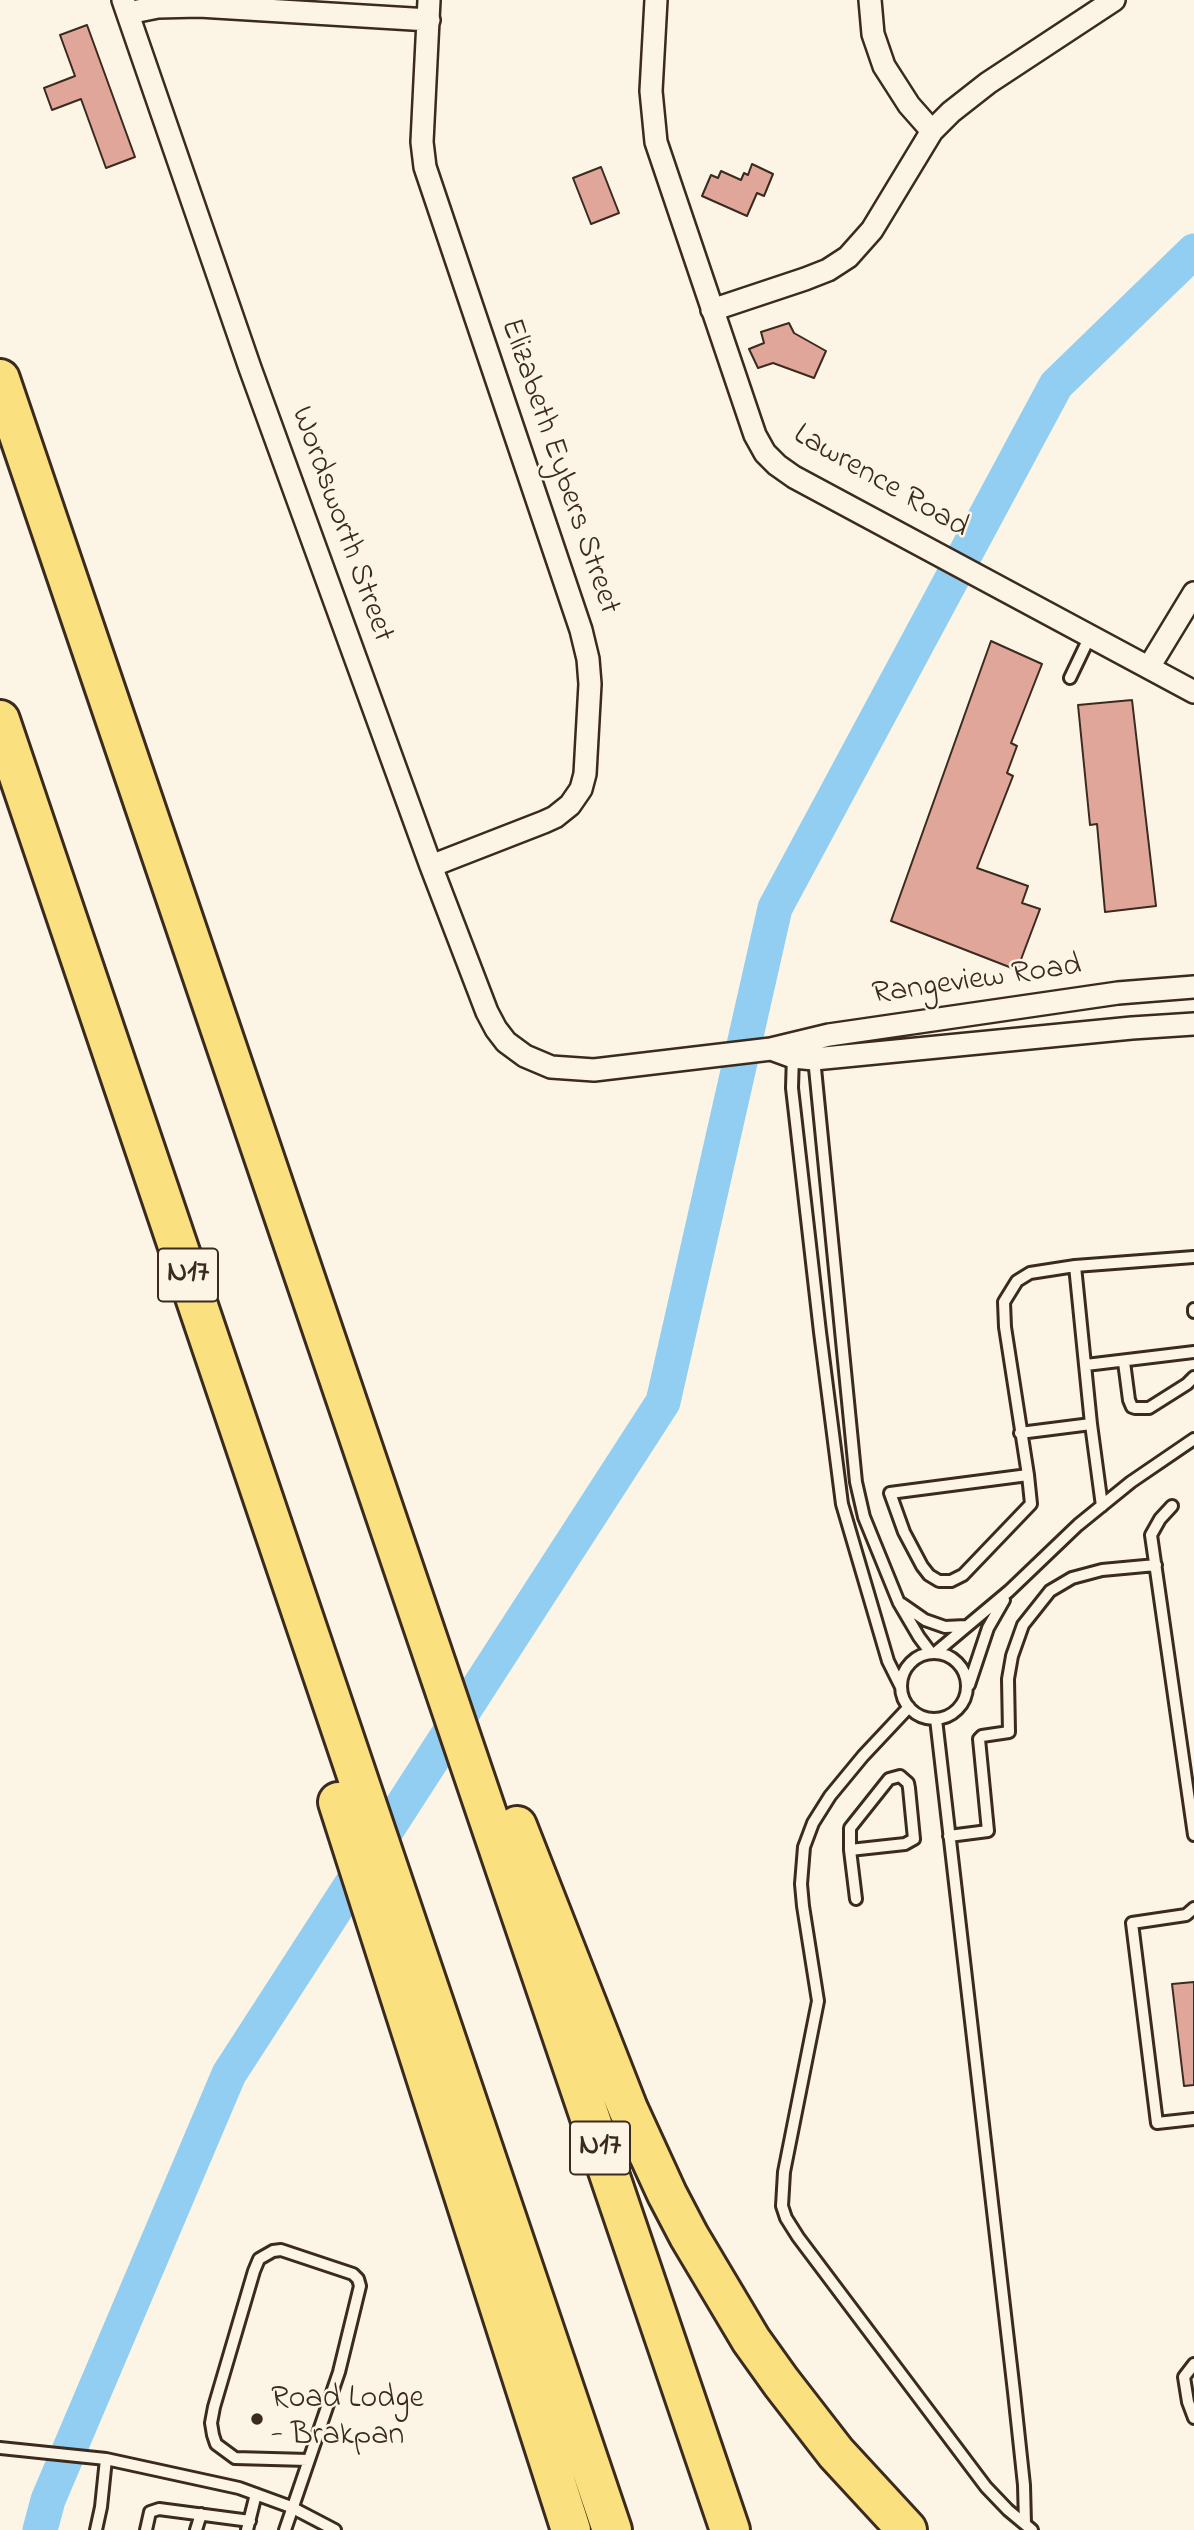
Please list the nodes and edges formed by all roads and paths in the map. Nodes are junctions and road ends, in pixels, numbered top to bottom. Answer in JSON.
{"nodes":[{"id":1,"x":656,"y":0,"type":"edge"},
{"id":2,"x":870,"y":0,"type":"edge"},
{"id":3,"x":1114,"y":0,"type":"edge"},
{"id":4,"x":199,"y":3,"type":"edge"},
{"id":5,"x":126,"y":7,"type":"edge"},
{"id":6,"x":429,"y":10,"type":"edge"},
{"id":7,"x":932,"y":131,"type":"junction"},
{"id":8,"x":712,"y":310,"type":"junction"},
{"id":9,"x":0,"y":379,"type":"edge"},
{"id":10,"x":1194,"y":593,"type":"edge"},
{"id":11,"x":1091,"y":634,"type":"junction"},
{"id":12,"x":1149,"y":667,"type":"junction"},
{"id":13,"x":1070,"y":678,"type":"dead end"},
{"id":14,"x":1194,"y":692,"type":"edge"},
{"id":15,"x":0,"y":720,"type":"edge"},
{"id":16,"x":0,"y":736,"type":"edge"},
{"id":17,"x":431,"y":866,"type":"junction"},
{"id":18,"x":1194,"y":987,"type":"edge"},
{"id":19,"x":1194,"y":1024,"type":"edge"},
{"id":20,"x":804,"y":1049,"type":"junction"},
{"id":21,"x":525,"y":1056,"type":"joint"},
{"id":22,"x":1194,"y":1258,"type":"edge"},
{"id":23,"x":1075,"y":1266,"type":"junction"},
{"id":24,"x":1194,"y":1352,"type":"edge"},
{"id":25,"x":1124,"y":1362,"type":"junction"},
{"id":26,"x":1086,"y":1365,"type":"junction"},
{"id":27,"x":1194,"y":1377,"type":"edge"},
{"id":28,"x":1091,"y":1424,"type":"junction"},
{"id":29,"x":1020,"y":1433,"type":"junction"},
{"id":30,"x":1194,"y":1439,"type":"edge"},
{"id":31,"x":1028,"y":1475,"type":"junction"},
{"id":32,"x":1102,"y":1506,"type":"junction"},
{"id":33,"x":1172,"y":1506,"type":"dead end"},
{"id":34,"x":1156,"y":1565,"type":"junction"},
{"id":35,"x":1009,"y":1591,"type":"junction"},
{"id":36,"x":900,"y":1603,"type":"junction"},
{"id":37,"x":966,"y":1626,"type":"junction"},
{"id":38,"x":933,"y":1653,"type":"junction"},
{"id":39,"x":901,"y":1687,"type":"junction"},
{"id":40,"x":967,"y":1692,"type":"junction"},
{"id":41,"x":909,"y":1707,"type":"junction"},
{"id":42,"x":936,"y":1719,"type":"junction"},
{"id":43,"x":476,"y":1753,"type":"junction"},
{"id":44,"x":1194,"y":1835,"type":"edge"},
{"id":45,"x":949,"y":1836,"type":"junction"},
{"id":46,"x":366,"y":1844,"type":"junction"},
{"id":47,"x":850,"y":1850,"type":"junction"},
{"id":48,"x":856,"y":1899,"type":"dead end"},
{"id":49,"x":1194,"y":1908,"type":"edge"},
{"id":50,"x":1194,"y":2119,"type":"edge"},
{"id":51,"x":476,"y":2233,"type":"junction"},
{"id":52,"x":1194,"y":2364,"type":"edge"},
{"id":53,"x":1194,"y":2418,"type":"edge"},
{"id":54,"x":0,"y":2448,"type":"edge"},
{"id":55,"x":100,"y":2458,"type":"junction"},
{"id":56,"x":308,"y":2459,"type":"junction"},
{"id":57,"x":256,"y":2494,"type":"junction"},
{"id":58,"x":291,"y":2507,"type":"junction"},
{"id":59,"x":201,"y":2514,"type":"junction"},
{"id":60,"x":248,"y":2525,"type":"edge"},
{"id":61,"x":1029,"y":2527,"type":"edge"},
{"id":62,"x":330,"y":2529,"type":"edge"},
{"id":63,"x":96,"y":2530,"type":"edge"},
{"id":64,"x":146,"y":2530,"type":"edge"},
{"id":65,"x":196,"y":2530,"type":"edge"},
{"id":66,"x":285,"y":2530,"type":"edge"},
{"id":67,"x":559,"y":2530,"type":"edge"},
{"id":68,"x":571,"y":2530,"type":"edge"},
{"id":69,"x":612,"y":2530,"type":"edge"},
{"id":70,"x":730,"y":2530,"type":"edge"},
{"id":71,"x":907,"y":2530,"type":"edge"}],
"edges":[{"from":1,"to":8,"type":"street","name":"Lawrence Road"},
{"from":2,"to":7,"type":"street"},
{"from":3,"to":7,"type":"street"},
{"from":4,"to":5,"type":"street"},
{"from":4,"to":6,"type":"street"},
{"from":5,"to":17,"type":"street","name":"Wordsworth Street"},
{"from":6,"to":17,"type":"street","name":"Elizabeth Eybers Street"},
{"from":7,"to":8,"type":"street"},
{"from":8,"to":11,"type":"street","name":"Lawrence Road"},
{"from":9,"to":43,"type":"highway","number":"N17"},
{"from":10,"to":12,"type":"street"},
{"from":11,"to":12,"type":"street","name":"Lawrence Road"},
{"from":11,"to":13,"type":"lane"},
{"from":12,"to":14,"type":"street","name":"Lawrence Road"},
{"from":15,"to":46,"type":"highway","number":"N17"},
{"from":16,"to":46,"type":"highway"},
{"from":17,"to":21,"type":"street","name":"Wordsworth Street"},
{"from":18,"to":20,"type":"street","name":"Rangeview Road"},
{"from":19,"to":20,"type":"street","name":"Rangeview Road"},
{"from":20,"to":21,"type":"street","name":"Rangeview Road"},
{"from":20,"to":36,"type":"lane"},
{"from":20,"to":39,"type":"lane"},
{"from":22,"to":23,"type":"lane"},
{"from":23,"to":26,"type":"lane"},
{"from":23,"to":29,"type":"lane"},
{"from":24,"to":25,"type":"lane"},
{"from":25,"to":26,"type":"lane"},
{"from":25,"to":27,"type":"lane"},
{"from":26,"to":28,"type":"lane"},
{"from":28,"to":29,"type":"lane"},
{"from":28,"to":32,"type":"lane"},
{"from":29,"to":31,"type":"lane"},
{"from":30,"to":32,"type":"lane"},
{"from":31,"to":31,"type":"lane"},
{"from":32,"to":35,"type":"lane"},
{"from":33,"to":34,"type":"lane"},
{"from":34,"to":44,"type":"lane"},
{"from":34,"to":45,"type":"lane"},
{"from":35,"to":37,"type":"lane"},
{"from":35,"to":40,"type":"lane"},
{"from":36,"to":37,"type":"lane"},
{"from":36,"to":38,"type":"lane"},
{"from":37,"to":38,"type":"lane"},
{"from":38,"to":39,"type":"lane"},
{"from":38,"to":40,"type":"lane"},
{"from":39,"to":41,"type":"lane"},
{"from":40,"to":42,"type":"lane"},
{"from":41,"to":42,"type":"lane"},
{"from":41,"to":61,"type":"lane"},
{"from":42,"to":45,"type":"lane"},
{"from":43,"to":70,"type":"highway","number":"N17"},
{"from":43,"to":71,"type":"highway"},
{"from":45,"to":61,"type":"lane"},
{"from":46,"to":51,"type":"highway"},
{"from":46,"to":69,"type":"highway","number":"N17"},
{"from":47,"to":47,"type":"lane"},
{"from":47,"to":48,"type":"lane"},
{"from":49,"to":50,"type":"lane"},
{"from":51,"to":67,"type":"highway"},
{"from":51,"to":68,"type":"highway"},
{"from":52,"to":53,"type":"lane"},
{"from":54,"to":55,"type":"lane"},
{"from":55,"to":57,"type":"lane"},
{"from":55,"to":63,"type":"lane"},
{"from":56,"to":56,"type":"lane"},
{"from":56,"to":58,"type":"lane"},
{"from":57,"to":58,"type":"lane"},
{"from":57,"to":60,"type":"lane"},
{"from":58,"to":62,"type":"lane"},
{"from":58,"to":66,"type":"lane"},
{"from":59,"to":60,"type":"lane"},
{"from":59,"to":64,"type":"lane"},
{"from":59,"to":65,"type":"lane"}]}
